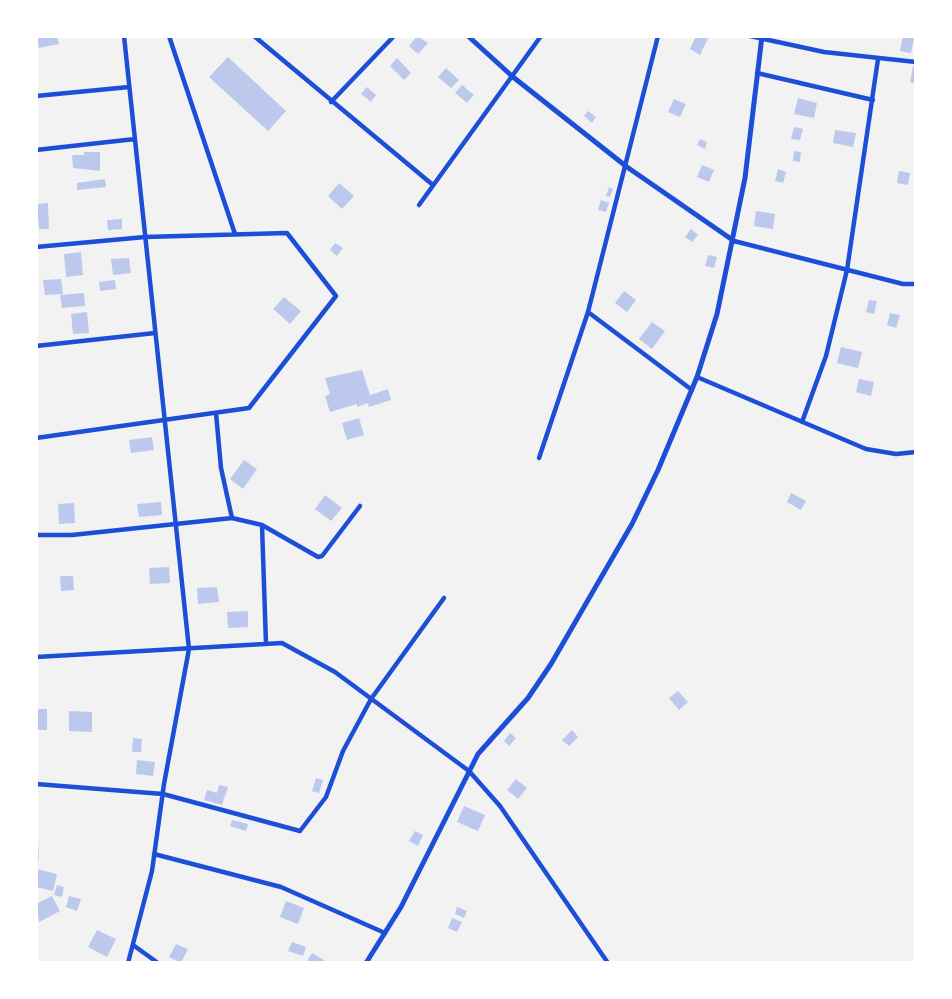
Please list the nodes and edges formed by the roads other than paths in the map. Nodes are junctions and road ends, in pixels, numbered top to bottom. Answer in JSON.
{"nodes":[{"id":1,"x":124,"y":36,"type":"edge"},
{"id":2,"x":169,"y":36,"type":"edge"},
{"id":3,"x":254,"y":36,"type":"edge"},
{"id":4,"x":394,"y":36,"type":"edge"},
{"id":5,"x":468,"y":36,"type":"edge"},
{"id":6,"x":541,"y":36,"type":"edge"},
{"id":7,"x":658,"y":36,"type":"edge"},
{"id":8,"x":750,"y":36,"type":"edge"},
{"id":9,"x":762,"y":38,"type":"edge"},
{"id":10,"x":878,"y":59,"type":"junction"},
{"id":11,"x":916,"y":62,"type":"edge"},
{"id":12,"x":758,"y":73,"type":"junction"},
{"id":13,"x":513,"y":77,"type":"junction"},
{"id":14,"x":129,"y":87,"type":"junction"},
{"id":15,"x":36,"y":96,"type":"edge"},
{"id":16,"x":873,"y":100,"type":"junction"},
{"id":17,"x":331,"y":102,"type":"junction"},
{"id":18,"x":135,"y":139,"type":"junction"},
{"id":19,"x":36,"y":150,"type":"edge"},
{"id":20,"x":627,"y":167,"type":"junction"},
{"id":21,"x":433,"y":185,"type":"junction"},
{"id":22,"x":419,"y":205,"type":"dead end"},
{"id":23,"x":235,"y":234,"type":"junction"},
{"id":24,"x":145,"y":237,"type":"junction"},
{"id":25,"x":734,"y":241,"type":"junction"},
{"id":26,"x":36,"y":247,"type":"edge"},
{"id":27,"x":847,"y":270,"type":"junction"},
{"id":28,"x":916,"y":284,"type":"edge"},
{"id":29,"x":588,"y":312,"type":"junction"},
{"id":30,"x":155,"y":333,"type":"junction"},
{"id":31,"x":36,"y":346,"type":"edge"},
{"id":32,"x":697,"y":377,"type":"junction"},
{"id":33,"x":692,"y":390,"type":"junction"},
{"id":34,"x":216,"y":413,"type":"junction"},
{"id":35,"x":165,"y":421,"type":"junction"},
{"id":36,"x":802,"y":422,"type":"junction"},
{"id":37,"x":36,"y":438,"type":"edge"},
{"id":38,"x":916,"y":452,"type":"edge"},
{"id":39,"x":539,"y":458,"type":"dead end"},
{"id":40,"x":360,"y":506,"type":"dead end"},
{"id":41,"x":232,"y":518,"type":"junction"},
{"id":42,"x":176,"y":523,"type":"junction"},
{"id":43,"x":262,"y":525,"type":"junction"},
{"id":44,"x":36,"y":535,"type":"edge"},
{"id":45,"x":444,"y":598,"type":"dead end"},
{"id":46,"x":266,"y":644,"type":"junction"},
{"id":47,"x":189,"y":650,"type":"junction"},
{"id":48,"x":36,"y":657,"type":"edge"},
{"id":49,"x":371,"y":699,"type":"junction"},
{"id":50,"x":469,"y":771,"type":"junction"},
{"id":51,"x":36,"y":784,"type":"edge"},
{"id":52,"x":163,"y":794,"type":"junction"},
{"id":53,"x":154,"y":854,"type":"junction"},
{"id":54,"x":386,"y":933,"type":"junction"},
{"id":55,"x":133,"y":945,"type":"junction"},
{"id":56,"x":128,"y":963,"type":"edge"},
{"id":57,"x":159,"y":963,"type":"edge"},
{"id":58,"x":366,"y":963,"type":"edge"},
{"id":59,"x":608,"y":963,"type":"edge"}],
"edges":[{"from":1,"to":14,"type":"street"},
{"from":2,"to":23,"type":"street"},
{"from":3,"to":17,"type":"street"},
{"from":4,"to":17,"type":"street"},
{"from":5,"to":13,"type":"street"},
{"from":6,"to":13,"type":"street"},
{"from":7,"to":20,"type":"street"},
{"from":8,"to":9,"type":"street"},
{"from":9,"to":10,"type":"street"},
{"from":9,"to":12,"type":"street"},
{"from":10,"to":11,"type":"street"},
{"from":10,"to":16,"type":"street"},
{"from":12,"to":16,"type":"street"},
{"from":12,"to":25,"type":"street"},
{"from":13,"to":20,"type":"street"},
{"from":13,"to":21,"type":"street"},
{"from":14,"to":15,"type":"street"},
{"from":14,"to":18,"type":"street"},
{"from":16,"to":27,"type":"street"},
{"from":17,"to":21,"type":"street"},
{"from":18,"to":19,"type":"street"},
{"from":18,"to":24,"type":"street"},
{"from":20,"to":25,"type":"street"},
{"from":20,"to":29,"type":"street"},
{"from":21,"to":22,"type":"street"},
{"from":23,"to":24,"type":"street"},
{"from":23,"to":34,"type":"street"},
{"from":24,"to":26,"type":"street"},
{"from":24,"to":30,"type":"street"},
{"from":25,"to":27,"type":"street"},
{"from":25,"to":32,"type":"street"},
{"from":27,"to":28,"type":"street"},
{"from":27,"to":36,"type":"street"},
{"from":29,"to":33,"type":"street"},
{"from":29,"to":39,"type":"street"},
{"from":30,"to":31,"type":"street"},
{"from":30,"to":35,"type":"street"},
{"from":32,"to":33,"type":"street"},
{"from":32,"to":36,"type":"street"},
{"from":33,"to":50,"type":"street"},
{"from":34,"to":35,"type":"street"},
{"from":34,"to":41,"type":"street"},
{"from":35,"to":37,"type":"street"},
{"from":35,"to":42,"type":"street"},
{"from":36,"to":38,"type":"street"},
{"from":40,"to":43,"type":"street"},
{"from":41,"to":42,"type":"street"},
{"from":41,"to":43,"type":"street"},
{"from":42,"to":44,"type":"street"},
{"from":42,"to":47,"type":"street"},
{"from":43,"to":46,"type":"street"},
{"from":45,"to":49,"type":"street"},
{"from":46,"to":47,"type":"street"},
{"from":46,"to":49,"type":"street"},
{"from":47,"to":48,"type":"street"},
{"from":47,"to":52,"type":"street"},
{"from":49,"to":50,"type":"street"},
{"from":49,"to":52,"type":"street"},
{"from":50,"to":54,"type":"street"},
{"from":50,"to":59,"type":"street"},
{"from":51,"to":52,"type":"street"},
{"from":52,"to":53,"type":"street"},
{"from":53,"to":54,"type":"street"},
{"from":53,"to":55,"type":"street"},
{"from":54,"to":58,"type":"street"},
{"from":55,"to":56,"type":"street"},
{"from":55,"to":57,"type":"street"}]}
